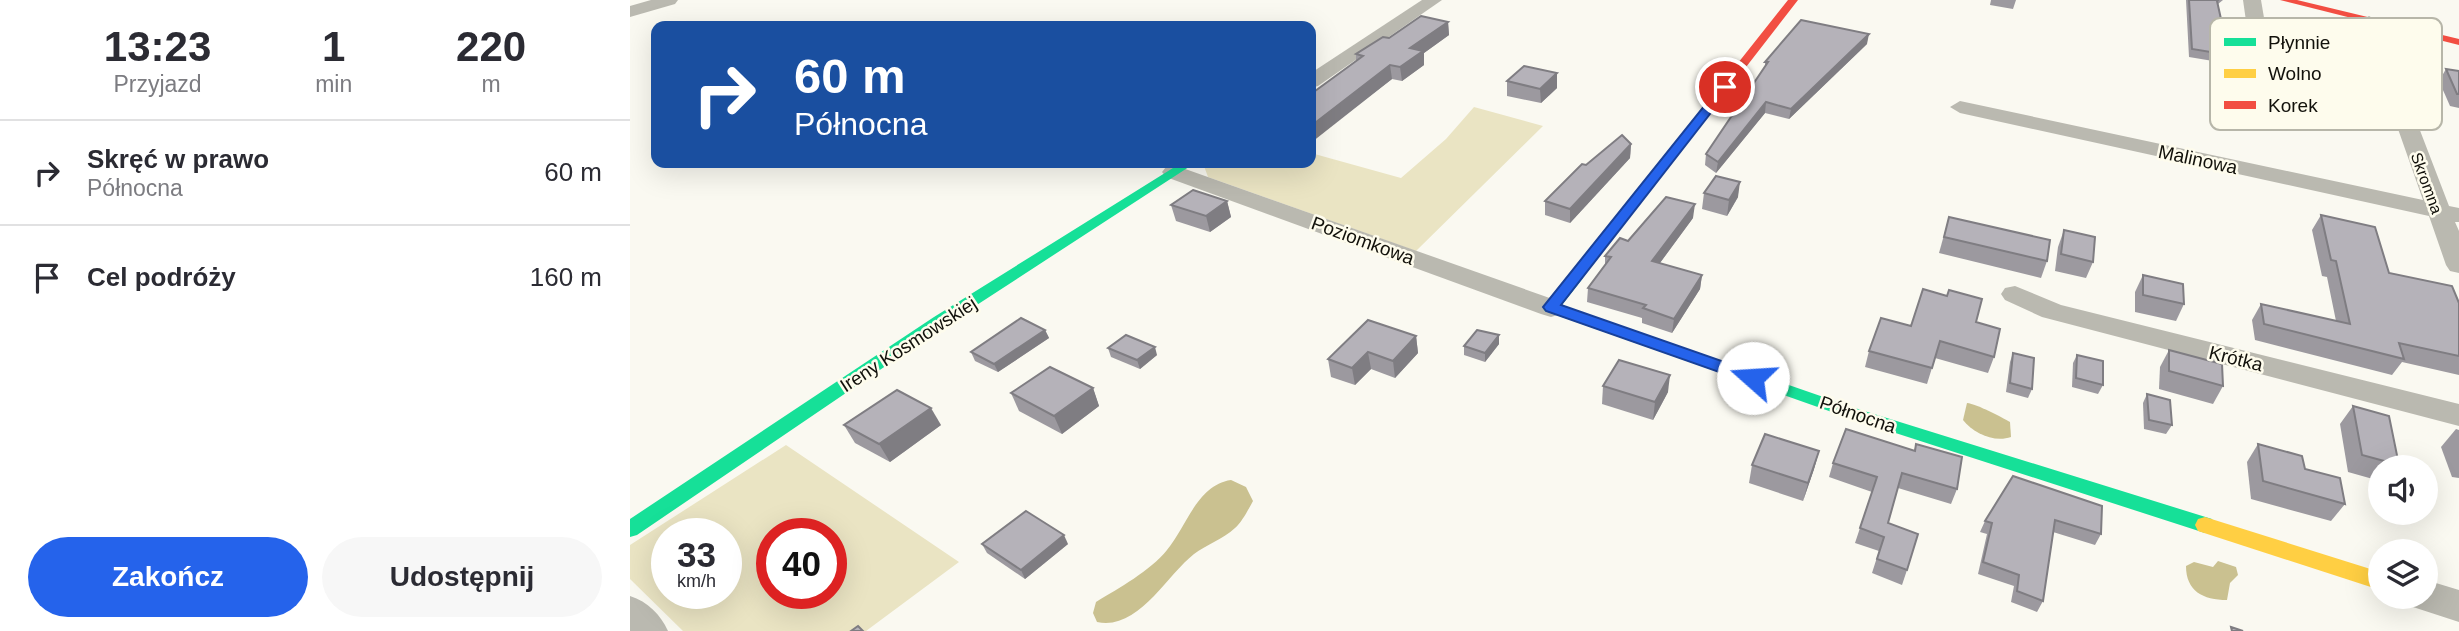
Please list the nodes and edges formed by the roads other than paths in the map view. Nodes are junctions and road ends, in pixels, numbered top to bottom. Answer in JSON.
{"nodes":[{"id":1,"x":668,"y":0,"type":"edge"},
{"id":2,"x":1433,"y":0,"type":"edge"},
{"id":3,"x":1793,"y":0,"type":"edge"},
{"id":4,"x":2252,"y":0,"type":"edge"},
{"id":5,"x":2285,"y":0,"type":"edge"},
{"id":6,"x":630,"y":12,"type":"edge"},
{"id":7,"x":2255,"y":18,"type":"edge"},
{"id":8,"x":2357,"y":18,"type":"edge"},
{"id":9,"x":1316,"y":79,"type":"edge"},
{"id":10,"x":1959,"y":107,"type":"dead end"},
{"id":11,"x":2414,"y":130,"type":"edge"},
{"id":12,"x":1182,"y":168,"type":"edge"},
{"id":13,"x":2448,"y":213,"type":"edge"},
{"id":14,"x":2459,"y":265,"type":"edge"},
{"id":15,"x":2015,"y":294,"type":"dead end"},
{"id":16,"x":1551,"y":307,"type":"junction"},
{"id":17,"x":2459,"y":415,"type":"edge"},
{"id":18,"x":630,"y":528,"type":"edge"},
{"id":19,"x":2368,"y":578,"type":"edge"},
{"id":20,"x":2438,"y":600,"type":"edge"},
{"id":21,"x":2459,"y":606,"type":"edge"},
{"id":22,"x":630,"y":612,"type":"edge"},
{"id":23,"x":649,"y":631,"type":"edge"}],
"edges":[{"from":1,"to":6,"type":"street"},
{"from":2,"to":9,"type":"street"},
{"from":3,"to":16,"type":"street"},
{"from":4,"to":7,"type":"street"},
{"from":5,"to":8,"type":"street"},
{"from":10,"to":13,"type":"street","name":"Malinowa"},
{"from":11,"to":13,"type":"street","name":"Skromna"},
{"from":12,"to":16,"type":"street","name":"Poziomkowa"},
{"from":12,"to":18,"type":"street","name":"Ireny Kosmowskiej"},
{"from":13,"to":14,"type":"street","name":"Skromna"},
{"from":15,"to":17,"type":"street","name":"Krótka"},
{"from":16,"to":19,"type":"street","name":"Północna"},
{"from":20,"to":21,"type":"street"},
{"from":22,"to":23,"type":"street"}]}
